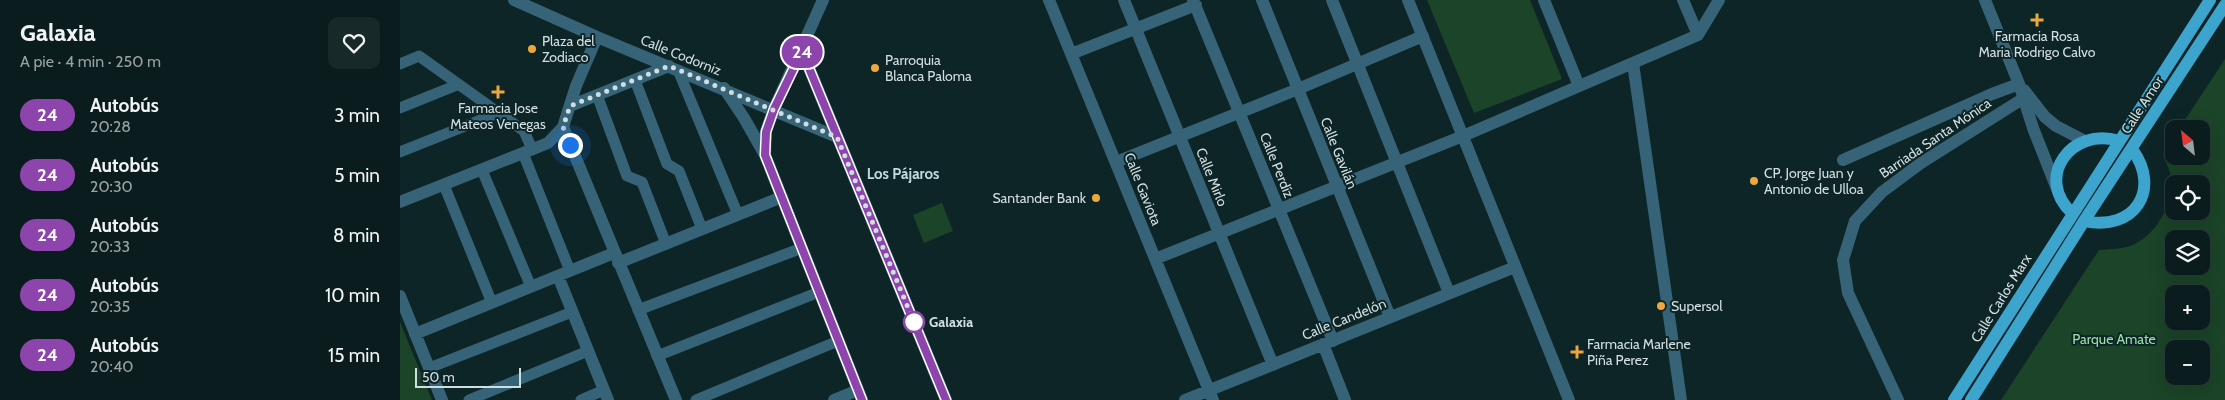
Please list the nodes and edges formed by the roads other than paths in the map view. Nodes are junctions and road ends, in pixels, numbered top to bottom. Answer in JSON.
{"nodes":[{"id":1,"x":514,"y":0,"type":"edge"},
{"id":2,"x":823,"y":0,"type":"edge"},
{"id":3,"x":1049,"y":0,"type":"edge"},
{"id":4,"x":1124,"y":0,"type":"edge"},
{"id":5,"x":1262,"y":0,"type":"edge"},
{"id":6,"x":1332,"y":0,"type":"edge"},
{"id":7,"x":1408,"y":0,"type":"edge"},
{"id":8,"x":1544,"y":0,"type":"edge"},
{"id":9,"x":1683,"y":0,"type":"edge"},
{"id":10,"x":1719,"y":0,"type":"edge"},
{"id":11,"x":1985,"y":0,"type":"edge"},
{"id":12,"x":2210,"y":0,"type":"edge"},
{"id":13,"x":1194,"y":3,"type":"edge"},
{"id":14,"x":2225,"y":6,"type":"edge"},
{"id":15,"x":1136,"y":29,"type":"junction"},
{"id":16,"x":1698,"y":35,"type":"junction"},
{"id":17,"x":1423,"y":36,"type":"junction"},
{"id":18,"x":597,"y":37,"type":"junction"},
{"id":19,"x":802,"y":51,"type":"junction"},
{"id":20,"x":1071,"y":54,"type":"junction"},
{"id":21,"x":1357,"y":63,"type":"junction"},
{"id":22,"x":1633,"y":63,"type":"junction"},
{"id":23,"x":400,"y":64,"type":"edge"},
{"id":24,"x":674,"y":68,"type":"junction"},
{"id":25,"x":635,"y":80,"type":"junction"},
{"id":26,"x":2019,"y":84,"type":"junction"},
{"id":27,"x":457,"y":85,"type":"junction"},
{"id":28,"x":1579,"y":86,"type":"junction"},
{"id":29,"x":724,"y":88,"type":"junction"},
{"id":30,"x":1298,"y":90,"type":"junction"},
{"id":31,"x":597,"y":95,"type":"junction"},
{"id":32,"x":2024,"y":98,"type":"junction"},
{"id":33,"x":570,"y":106,"type":"junction"},
{"id":34,"x":400,"y":108,"type":"edge"},
{"id":35,"x":774,"y":109,"type":"junction"},
{"id":36,"x":1239,"y":111,"type":"junction"},
{"id":37,"x":498,"y":113,"type":"junction"},
{"id":38,"x":563,"y":127,"type":"junction"},
{"id":39,"x":1179,"y":136,"type":"junction"},
{"id":40,"x":1463,"y":136,"type":"junction"},
{"id":41,"x":837,"y":137,"type":"junction"},
{"id":42,"x":2084,"y":140,"type":"junction"},
{"id":43,"x":2119,"y":141,"type":"junction"},
{"id":44,"x":2132,"y":149,"type":"junction"},
{"id":45,"x":528,"y":151,"type":"junction"},
{"id":46,"x":400,"y":152,"type":"edge"},
{"id":47,"x":765,"y":155,"type":"junction"},
{"id":48,"x":1843,"y":160,"type":"dead end"},
{"id":49,"x":1116,"y":162,"type":"junction"},
{"id":50,"x":1397,"y":162,"type":"junction"},
{"id":51,"x":482,"y":170,"type":"junction"},
{"id":52,"x":444,"y":185,"type":"junction"},
{"id":53,"x":1337,"y":186,"type":"junction"},
{"id":54,"x":782,"y":198,"type":"junction"},
{"id":55,"x":2062,"y":200,"type":"junction"},
{"id":56,"x":400,"y":202,"type":"edge"},
{"id":57,"x":1279,"y":209,"type":"junction"},
{"id":58,"x":2072,"y":213,"type":"junction"},
{"id":59,"x":738,"y":215,"type":"junction"},
{"id":60,"x":2084,"y":221,"type":"junction"},
{"id":61,"x":702,"y":229,"type":"junction"},
{"id":62,"x":1219,"y":233,"type":"junction"},
{"id":63,"x":666,"y":244,"type":"junction"},
{"id":64,"x":802,"y":248,"type":"junction"},
{"id":65,"x":616,"y":258,"type":"junction"},
{"id":66,"x":1155,"y":259,"type":"junction"},
{"id":67,"x":1515,"y":267,"type":"junction"},
{"id":68,"x":570,"y":271,"type":"junction"},
{"id":69,"x":558,"y":276,"type":"junction"},
{"id":70,"x":531,"y":287,"type":"junction"},
{"id":71,"x":819,"y":292,"type":"junction"},
{"id":72,"x":1450,"y":293,"type":"junction"},
{"id":73,"x":400,"y":296,"type":"edge"},
{"id":74,"x":492,"y":303,"type":"junction"},
{"id":75,"x":638,"y":310,"type":"junction"},
{"id":76,"x":572,"y":312,"type":"junction"},
{"id":77,"x":1390,"y":317,"type":"junction"},
{"id":78,"x":415,"y":334,"type":"junction"},
{"id":79,"x":838,"y":341,"type":"junction"},
{"id":80,"x":1328,"y":342,"type":"junction"},
{"id":81,"x":588,"y":351,"type":"junction"},
{"id":82,"x":657,"y":356,"type":"junction"},
{"id":83,"x":1273,"y":365,"type":"junction"},
{"id":84,"x":429,"y":368,"type":"junction"},
{"id":85,"x":606,"y":395,"type":"edge"},
{"id":86,"x":860,"y":395,"type":"edge"},
{"id":87,"x":1211,"y":395,"type":"edge"},
{"id":88,"x":442,"y":400,"type":"edge"},
{"id":89,"x":469,"y":400,"type":"edge"},
{"id":90,"x":581,"y":400,"type":"edge"},
{"id":91,"x":676,"y":400,"type":"edge"},
{"id":92,"x":696,"y":400,"type":"edge"},
{"id":93,"x":834,"y":400,"type":"edge"},
{"id":94,"x":946,"y":400,"type":"edge"},
{"id":95,"x":1185,"y":400,"type":"edge"},
{"id":96,"x":1345,"y":400,"type":"edge"},
{"id":97,"x":1569,"y":400,"type":"edge"},
{"id":98,"x":1681,"y":400,"type":"edge"},
{"id":99,"x":1898,"y":400,"type":"edge"},
{"id":100,"x":1954,"y":400,"type":"edge"},
{"id":101,"x":1972,"y":400,"type":"edge"}],
"edges":[{"from":1,"to":18,"type":"street","name":"Calle Codorniz"},
{"from":2,"to":19,"type":"street"},
{"from":3,"to":20,"type":"street","name":"Calle Gaviota"},
{"from":4,"to":15,"type":"street","name":"Calle Mirlo"},
{"from":5,"to":30,"type":"street","name":"Calle Gavilán"},
{"from":6,"to":21,"type":"street"},
{"from":7,"to":17,"type":"street"},
{"from":8,"to":28,"type":"street"},
{"from":9,"to":16,"type":"street"},
{"from":10,"to":16,"type":"street"},
{"from":11,"to":26,"type":"street"},
{"from":12,"to":43,"type":"main road","name":"Calle Amor"},
{"from":13,"to":15,"type":"street"},
{"from":13,"to":36,"type":"street","name":"Calle Perdíz"},
{"from":14,"to":44,"type":"main road","name":"Calle Amor"},
{"from":15,"to":20,"type":"street"},
{"from":15,"to":39,"type":"street","name":"Calle Mirlo"},
{"from":16,"to":22,"type":"street"},
{"from":17,"to":21,"type":"street"},
{"from":17,"to":40,"type":"street"},
{"from":18,"to":24,"type":"street","name":"Calle Codorniz"},
{"from":18,"to":33,"type":"street"},
{"from":19,"to":35,"type":"street"},
{"from":19,"to":41,"type":"street"},
{"from":20,"to":49,"type":"street","name":"Calle Gaviota"},
{"from":21,"to":30,"type":"street"},
{"from":21,"to":50,"type":"street"},
{"from":22,"to":28,"type":"street"},
{"from":22,"to":98,"type":"street"},
{"from":23,"to":27,"type":"street"},
{"from":24,"to":25,"type":"street"},
{"from":24,"to":29,"type":"street","name":"Calle Codorniz"},
{"from":24,"to":59,"type":"street"},
{"from":25,"to":31,"type":"street"},
{"from":25,"to":61,"type":"street"},
{"from":26,"to":32,"type":"street"},
{"from":26,"to":42,"type":"street"},
{"from":26,"to":48,"type":"street"},
{"from":27,"to":34,"type":"street"},
{"from":27,"to":37,"type":"street"},
{"from":28,"to":40,"type":"street"},
{"from":29,"to":35,"type":"street","name":"Calle Codorniz"},
{"from":29,"to":47,"type":"street"},
{"from":30,"to":36,"type":"street"},
{"from":30,"to":53,"type":"street","name":"Calle Gavilán"},
{"from":31,"to":33,"type":"street"},
{"from":31,"to":63,"type":"street"},
{"from":32,"to":55,"type":"street"},
{"from":32,"to":99,"type":"street","name":"Barriada Santa Mónica"},
{"from":33,"to":38,"type":"street"},
{"from":35,"to":41,"type":"street","name":"Calle Codorniz"},
{"from":35,"to":47,"type":"street"},
{"from":36,"to":39,"type":"street"},
{"from":36,"to":57,"type":"street","name":"Calle Perdíz"},
{"from":37,"to":45,"type":"street"},
{"from":37,"to":46,"type":"street"},
{"from":38,"to":45,"type":"street"},
{"from":38,"to":65,"type":"street"},
{"from":39,"to":49,"type":"street"},
{"from":39,"to":62,"type":"street","name":"Calle Mirlo"},
{"from":40,"to":50,"type":"street"},
{"from":40,"to":67,"type":"street"},
{"from":41,"to":94,"type":"street"},
{"from":42,"to":43,"type":"main road"},
{"from":42,"to":55,"type":"main road"},
{"from":43,"to":58,"type":"main road","name":"Calle Amor"},
{"from":44,"to":60,"type":"main road","name":"Calle Amor"},
{"from":44,"to":60,"type":"main road"},
{"from":45,"to":51,"type":"street"},
{"from":45,"to":68,"type":"street"},
{"from":47,"to":54,"type":"street"},
{"from":49,"to":66,"type":"street","name":"Calle Gaviota"},
{"from":50,"to":53,"type":"street"},
{"from":50,"to":72,"type":"street"},
{"from":51,"to":52,"type":"street"},
{"from":51,"to":70,"type":"street"},
{"from":52,"to":56,"type":"street"},
{"from":52,"to":74,"type":"street"},
{"from":53,"to":57,"type":"street"},
{"from":53,"to":77,"type":"street","name":"Calle Gavilán"},
{"from":54,"to":59,"type":"street"},
{"from":54,"to":64,"type":"street"},
{"from":55,"to":58,"type":"main road"},
{"from":57,"to":62,"type":"street"},
{"from":57,"to":80,"type":"street","name":"Calle Perdíz"},
{"from":58,"to":100,"type":"main road","name":"Calle Carlos Marx"},
{"from":59,"to":61,"type":"street"},
{"from":60,"to":101,"type":"main road"},
{"from":61,"to":63,"type":"street"},
{"from":62,"to":66,"type":"street"},
{"from":62,"to":83,"type":"street","name":"Calle Mirlo"},
{"from":63,"to":65,"type":"street"},
{"from":64,"to":71,"type":"street"},
{"from":64,"to":75,"type":"street"},
{"from":65,"to":68,"type":"street"},
{"from":65,"to":75,"type":"street"},
{"from":66,"to":87,"type":"street","name":"Calle Gaviota"},
{"from":67,"to":72,"type":"street","name":"Calle Candelón"},
{"from":67,"to":97,"type":"street"},
{"from":68,"to":69,"type":"street"},
{"from":69,"to":70,"type":"street"},
{"from":69,"to":76,"type":"street"},
{"from":70,"to":74,"type":"street"},
{"from":71,"to":79,"type":"street"},
{"from":71,"to":82,"type":"street"},
{"from":72,"to":77,"type":"street","name":"Calle Candelón"},
{"from":73,"to":78,"type":"street"},
{"from":74,"to":78,"type":"street"},
{"from":75,"to":82,"type":"street"},
{"from":76,"to":81,"type":"street"},
{"from":76,"to":84,"type":"street"},
{"from":77,"to":80,"type":"street","name":"Calle Candelón"},
{"from":78,"to":84,"type":"street"},
{"from":79,"to":86,"type":"street"},
{"from":79,"to":92,"type":"street"},
{"from":80,"to":83,"type":"street","name":"Calle Candelón"},
{"from":80,"to":96,"type":"street","name":"Calle Perdíz"},
{"from":81,"to":85,"type":"street"},
{"from":81,"to":89,"type":"street"},
{"from":82,"to":91,"type":"street"},
{"from":83,"to":87,"type":"street","name":"Calle Candelón"},
{"from":84,"to":88,"type":"street"},
{"from":85,"to":90,"type":"street"},
{"from":86,"to":93,"type":"street"},
{"from":87,"to":95,"type":"street","name":"Calle Candelón"}]}
